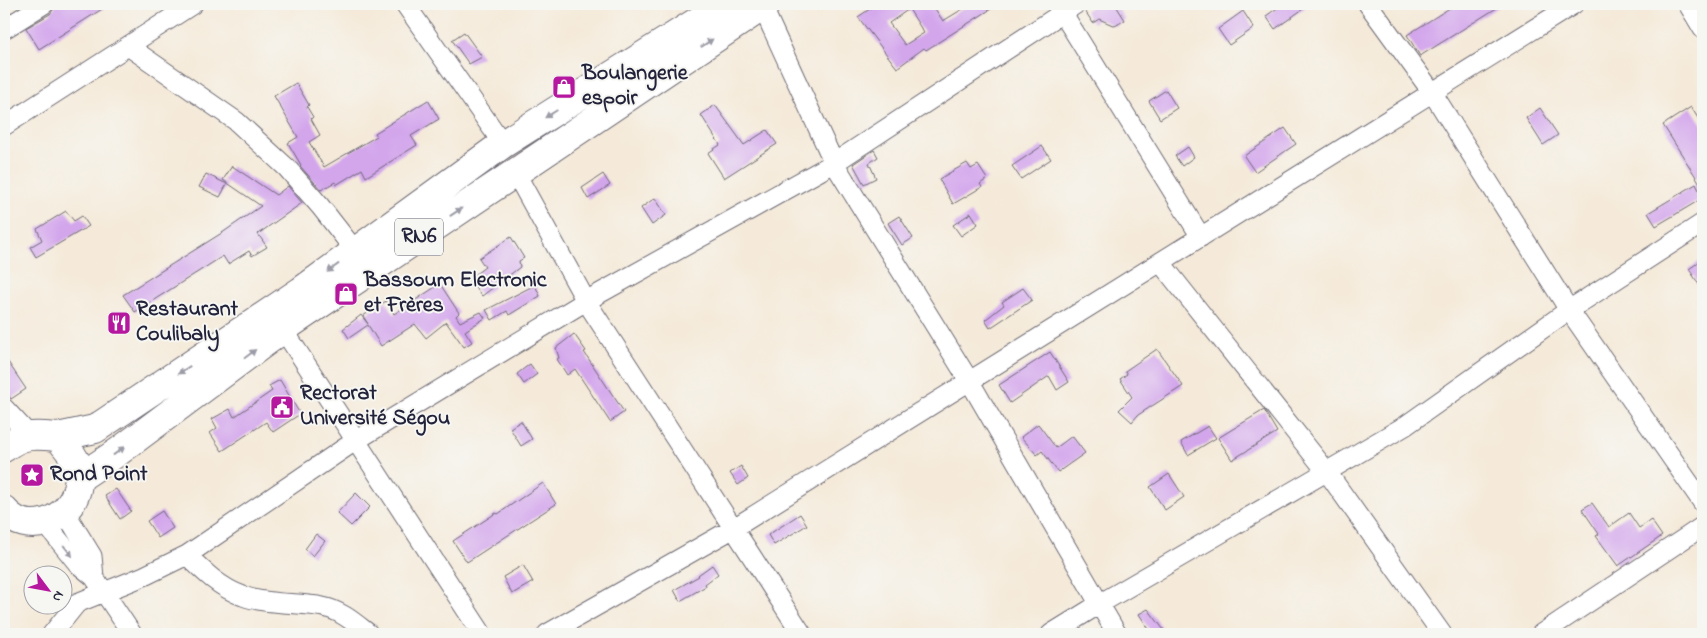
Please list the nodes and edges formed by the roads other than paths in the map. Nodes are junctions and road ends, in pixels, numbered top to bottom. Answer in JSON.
{"nodes":[{"id":1,"x":44,"y":4,"type":"edge"},
{"id":2,"x":193,"y":4,"type":"edge"},
{"id":3,"x":404,"y":4,"type":"edge"},
{"id":4,"x":725,"y":4,"type":"edge"},
{"id":5,"x":1368,"y":4,"type":"edge"},
{"id":6,"x":1574,"y":4,"type":"edge"},
{"id":7,"x":1688,"y":4,"type":"edge"},
{"id":8,"x":764,"y":5,"type":"edge"},
{"id":9,"x":1065,"y":7,"type":"edge"},
{"id":10,"x":4,"y":29,"type":"edge"},
{"id":11,"x":1703,"y":29,"type":"edge"},
{"id":12,"x":128,"y":46,"type":"junction"},
{"id":13,"x":1432,"y":92,"type":"junction"},
{"id":14,"x":4,"y":126,"type":"edge"},
{"id":15,"x":504,"y":144,"type":"junction"},
{"id":16,"x":834,"y":163,"type":"junction"},
{"id":17,"x":515,"y":172,"type":"junction"},
{"id":18,"x":1703,"y":222,"type":"edge"},
{"id":19,"x":1201,"y":237,"type":"junction"},
{"id":20,"x":356,"y":252,"type":"junction"},
{"id":21,"x":1161,"y":263,"type":"junction"},
{"id":22,"x":586,"y":301,"type":"junction"},
{"id":23,"x":1569,"y":310,"type":"junction"},
{"id":24,"x":283,"y":329,"type":"junction"},
{"id":25,"x":970,"y":382,"type":"junction"},
{"id":26,"x":4,"y":408,"type":"edge"},
{"id":27,"x":29,"y":435,"type":"junction"},
{"id":28,"x":58,"y":437,"type":"junction"},
{"id":29,"x":355,"y":441,"type":"junction"},
{"id":30,"x":4,"y":448,"type":"edge"},
{"id":31,"x":1327,"y":472,"type":"junction"},
{"id":32,"x":79,"y":478,"type":"junction"},
{"id":33,"x":1703,"y":503,"type":"edge"},
{"id":34,"x":5,"y":513,"type":"edge"},
{"id":35,"x":55,"y":518,"type":"junction"},
{"id":36,"x":1703,"y":526,"type":"edge"},
{"id":37,"x":734,"y":528,"type":"junction"},
{"id":38,"x":187,"y":555,"type":"junction"},
{"id":39,"x":99,"y":584,"type":"junction"},
{"id":40,"x":1100,"y":603,"type":"junction"},
{"id":41,"x":52,"y":634,"type":"edge"},
{"id":42,"x":132,"y":634,"type":"edge"},
{"id":43,"x":369,"y":634,"type":"edge"},
{"id":44,"x":482,"y":634,"type":"edge"},
{"id":45,"x":547,"y":634,"type":"edge"},
{"id":46,"x":802,"y":634,"type":"edge"},
{"id":47,"x":1052,"y":634,"type":"edge"},
{"id":48,"x":1117,"y":634,"type":"edge"},
{"id":49,"x":1442,"y":634,"type":"edge"},
{"id":50,"x":1541,"y":634,"type":"edge"}],
"edges":[{"from":1,"to":10,"type":"street"},
{"from":2,"to":12,"type":"street"},
{"from":3,"to":15,"type":"street"},
{"from":4,"to":15,"type":"highway","number":"RN6","one_way":true},
{"from":5,"to":13,"type":"street"},
{"from":6,"to":13,"type":"street"},
{"from":7,"to":11,"type":"street"},
{"from":8,"to":16,"type":"street"},
{"from":17,"to":8,"type":"highway","number":"RN6","one_way":true},
{"from":9,"to":16,"type":"street"},
{"from":9,"to":19,"type":"street"},
{"from":12,"to":14,"type":"street"},
{"from":12,"to":20,"type":"street"},
{"from":13,"to":19,"type":"street"},
{"from":13,"to":23,"type":"street"},
{"from":15,"to":20,"type":"highway","number":"RN6"},
{"from":16,"to":22,"type":"street"},
{"from":16,"to":25,"type":"street"},
{"from":17,"to":22,"type":"street"},
{"from":24,"to":17,"type":"highway","number":"RN6","one_way":true},
{"from":18,"to":23,"type":"street"},
{"from":19,"to":21,"type":"street"},
{"from":20,"to":28,"type":"highway","number":"RN6","one_way":true},
{"from":21,"to":25,"type":"street"},
{"from":21,"to":31,"type":"street"},
{"from":22,"to":29,"type":"street"},
{"from":22,"to":37,"type":"street"},
{"from":23,"to":31,"type":"street"},
{"from":23,"to":33,"type":"street"},
{"from":24,"to":29,"type":"street"},
{"from":32,"to":24,"type":"highway","number":"RN6","one_way":true},
{"from":25,"to":37,"type":"street"},
{"from":25,"to":40,"type":"street"},
{"from":26,"to":27,"type":"street"},
{"from":27,"to":28,"type":"highway"},
{"from":27,"to":30,"type":"highway"},
{"from":28,"to":32,"type":"highway"},
{"from":29,"to":38,"type":"street"},
{"from":29,"to":44,"type":"street"},
{"from":31,"to":40,"type":"street"},
{"from":31,"to":49,"type":"street"},
{"from":32,"to":35,"type":"highway"},
{"from":34,"to":35,"type":"highway"},
{"from":35,"to":39,"type":"street"},
{"from":36,"to":50,"type":"street"},
{"from":37,"to":45,"type":"street"},
{"from":37,"to":46,"type":"street"},
{"from":38,"to":39,"type":"street"},
{"from":38,"to":43,"type":"street"},
{"from":39,"to":41,"type":"street"},
{"from":39,"to":42,"type":"street"},
{"from":40,"to":47,"type":"street"},
{"from":40,"to":48,"type":"street"}]}
